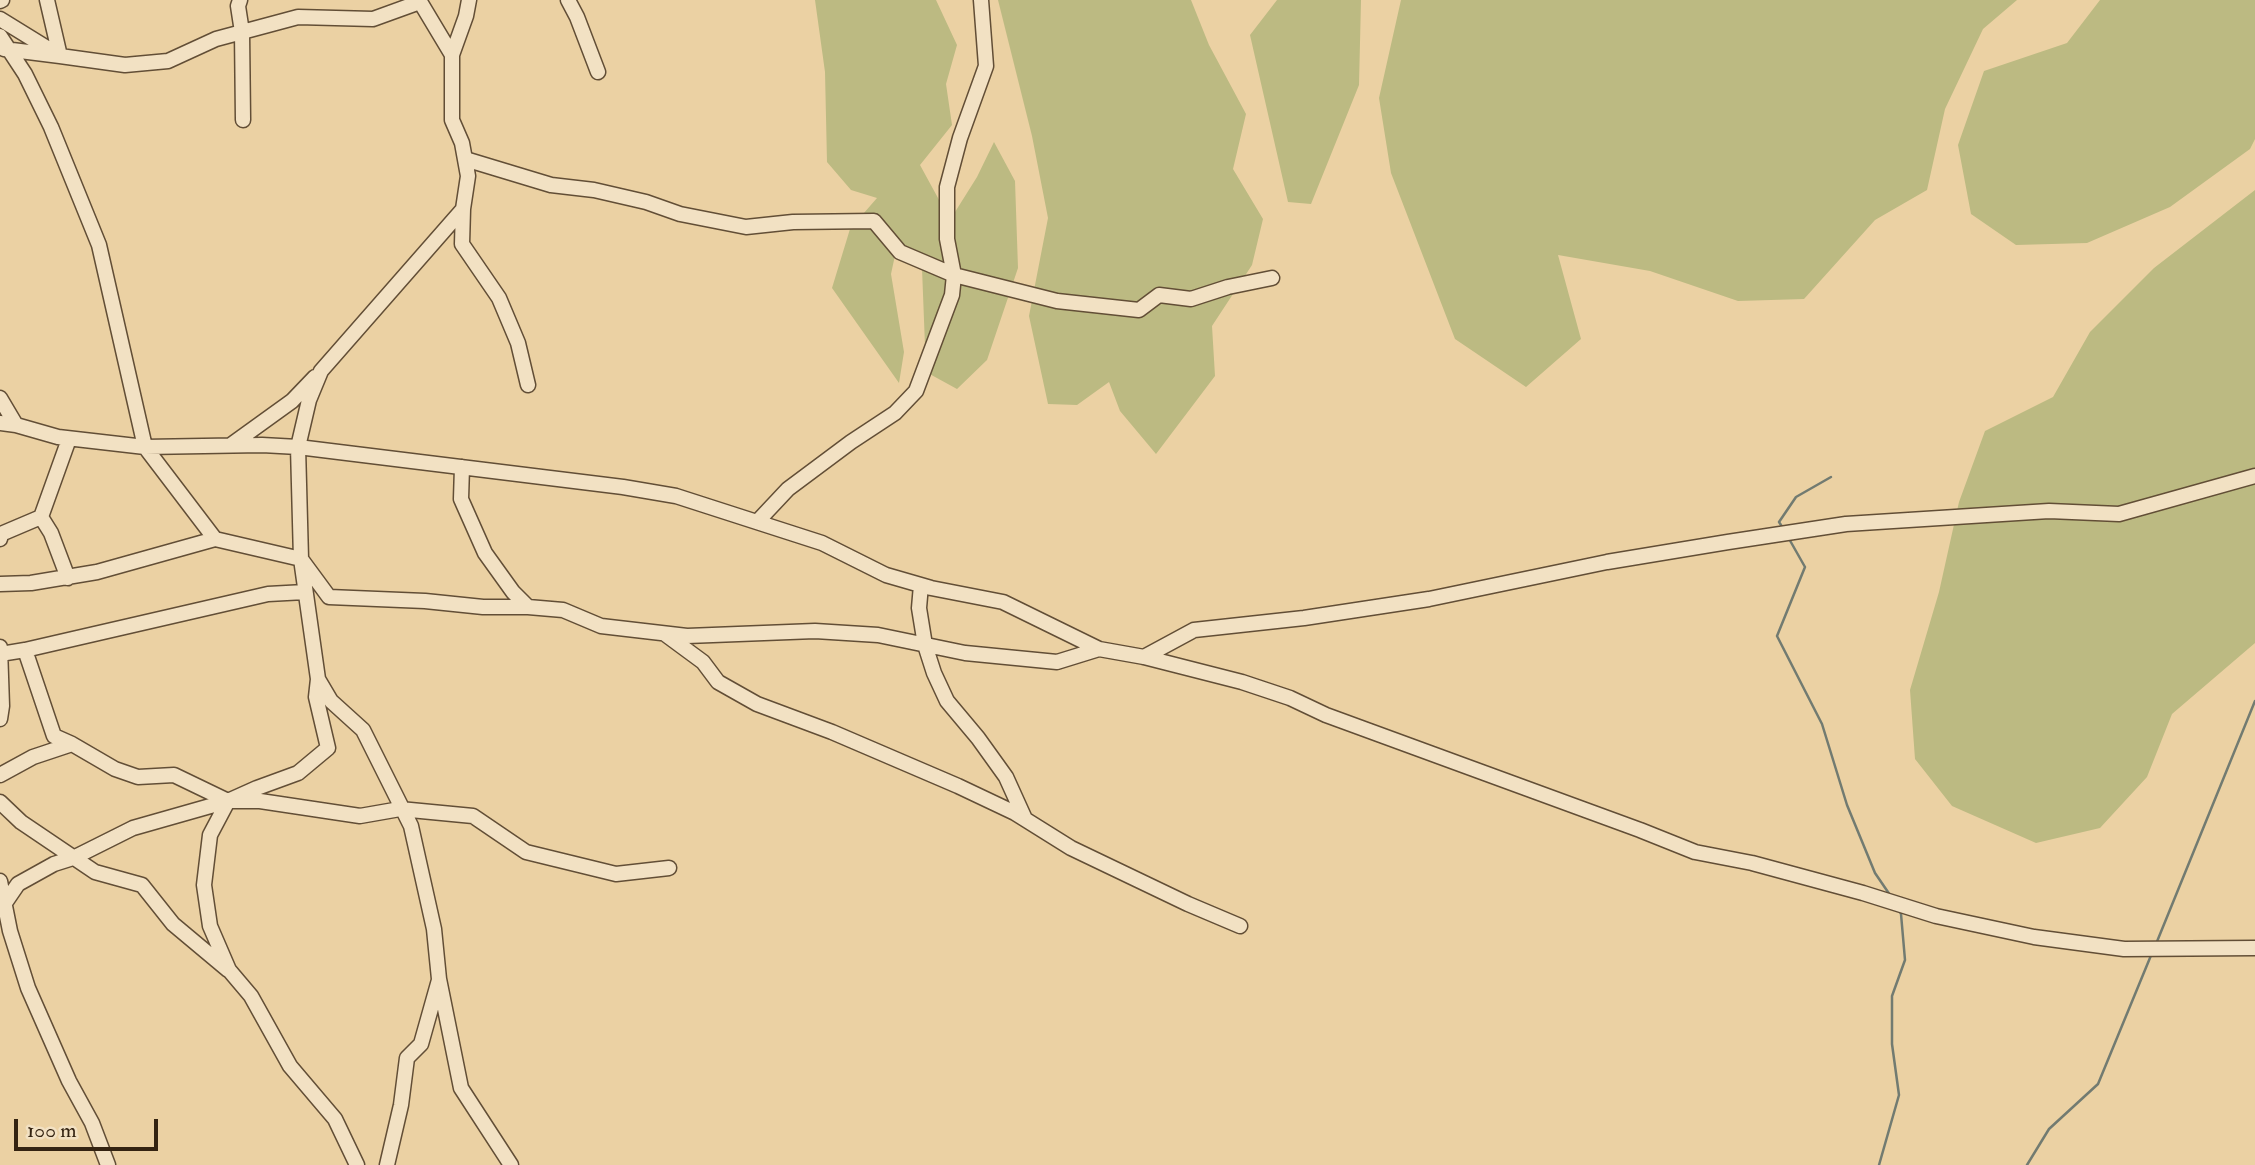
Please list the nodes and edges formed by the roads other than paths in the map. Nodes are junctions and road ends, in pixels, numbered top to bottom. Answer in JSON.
{"nodes":[{"id":1,"x":47,"y":0,"type":"edge"},
{"id":2,"x":240,"y":0,"type":"edge"},
{"id":3,"x":469,"y":0,"type":"edge"},
{"id":4,"x":568,"y":0,"type":"edge"},
{"id":5,"x":982,"y":0,"type":"edge"},
{"id":6,"x":420,"y":1,"type":"edge"},
{"id":7,"x":0,"y":19,"type":"edge"},
{"id":8,"x":242,"y":32,"type":"junction"},
{"id":9,"x":2,"y":45,"type":"edge"},
{"id":10,"x":452,"y":55,"type":"junction"},
{"id":11,"x":60,"y":56,"type":"junction"},
{"id":12,"x":598,"y":72,"type":"dead end"},
{"id":13,"x":243,"y":120,"type":"dead end"},
{"id":14,"x":465,"y":159,"type":"junction"},
{"id":15,"x":463,"y":209,"type":"junction"},
{"id":16,"x":954,"y":275,"type":"junction"},
{"id":17,"x":1272,"y":278,"type":"dead end"},
{"id":18,"x":321,"y":371,"type":"junction"},
{"id":19,"x":528,"y":386,"type":"dead end"},
{"id":20,"x":0,"y":398,"type":"edge"},
{"id":21,"x":5,"y":423,"type":"edge"},
{"id":22,"x":69,"y":439,"type":"junction"},
{"id":23,"x":231,"y":446,"type":"junction"},
{"id":24,"x":145,"y":447,"type":"junction"},
{"id":25,"x":298,"y":447,"type":"junction"},
{"id":26,"x":461,"y":467,"type":"junction"},
{"id":27,"x":2255,"y":476,"type":"edge"},
{"id":28,"x":41,"y":517,"type":"junction"},
{"id":29,"x":757,"y":522,"type":"junction"},
{"id":30,"x":0,"y":538,"type":"edge"},
{"id":31,"x":215,"y":539,"type":"junction"},
{"id":32,"x":301,"y":559,"type":"junction"},
{"id":33,"x":68,"y":578,"type":"junction"},
{"id":34,"x":0,"y":584,"type":"edge"},
{"id":35,"x":921,"y":585,"type":"junction"},
{"id":36,"x":305,"y":592,"type":"junction"},
{"id":37,"x":528,"y":607,"type":"junction"},
{"id":38,"x":663,"y":633,"type":"junction"},
{"id":39,"x":925,"y":645,"type":"junction"},
{"id":40,"x":1099,"y":649,"type":"junction"},
{"id":41,"x":25,"y":650,"type":"junction"},
{"id":42,"x":1,"y":651,"type":"edge"},
{"id":43,"x":1144,"y":657,"type":"junction"},
{"id":44,"x":318,"y":679,"type":"junction"},
{"id":45,"x":0,"y":719,"type":"edge"},
{"id":46,"x":72,"y":744,"type":"junction"},
{"id":47,"x":0,"y":775,"type":"edge"},
{"id":48,"x":0,"y":802,"type":"edge"},
{"id":49,"x":228,"y":802,"type":"junction"},
{"id":50,"x":400,"y":809,"type":"junction"},
{"id":51,"x":1025,"y":819,"type":"junction"},
{"id":52,"x":73,"y":858,"type":"junction"},
{"id":53,"x":669,"y":868,"type":"dead end"},
{"id":54,"x":0,"y":881,"type":"edge"},
{"id":55,"x":5,"y":903,"type":"junction"},
{"id":56,"x":1240,"y":926,"type":"dead end"},
{"id":57,"x":10,"y":931,"type":"junction"},
{"id":58,"x":0,"y":947,"type":"edge"},
{"id":59,"x":2255,"y":948,"type":"edge"},
{"id":60,"x":229,"y":970,"type":"junction"},
{"id":61,"x":439,"y":979,"type":"junction"},
{"id":62,"x":108,"y":1165,"type":"edge"},
{"id":63,"x":357,"y":1165,"type":"edge"},
{"id":64,"x":387,"y":1165,"type":"edge"},
{"id":65,"x":511,"y":1165,"type":"edge"}],
"edges":[{"from":1,"to":11,"type":"street"},
{"from":2,"to":8,"type":"street"},
{"from":3,"to":10,"type":"street"},
{"from":4,"to":12,"type":"street"},
{"from":5,"to":16,"type":"street"},
{"from":6,"to":8,"type":"street"},
{"from":6,"to":10,"type":"street"},
{"from":7,"to":11,"type":"street"},
{"from":8,"to":11,"type":"street"},
{"from":8,"to":13,"type":"street"},
{"from":9,"to":11,"type":"street"},
{"from":9,"to":24,"type":"street"},
{"from":10,"to":14,"type":"street"},
{"from":14,"to":15,"type":"street"},
{"from":14,"to":16,"type":"street"},
{"from":15,"to":18,"type":"street"},
{"from":15,"to":19,"type":"street"},
{"from":16,"to":17,"type":"street"},
{"from":16,"to":29,"type":"street"},
{"from":18,"to":23,"type":"street"},
{"from":18,"to":25,"type":"street"},
{"from":20,"to":21,"type":"street"},
{"from":21,"to":22,"type":"street"},
{"from":22,"to":24,"type":"street"},
{"from":22,"to":28,"type":"street"},
{"from":23,"to":24,"type":"street"},
{"from":23,"to":25,"type":"street"},
{"from":24,"to":31,"type":"street"},
{"from":25,"to":26,"type":"street"},
{"from":25,"to":32,"type":"street"},
{"from":26,"to":29,"type":"street"},
{"from":26,"to":37,"type":"street"},
{"from":27,"to":43,"type":"street"},
{"from":28,"to":30,"type":"street"},
{"from":28,"to":33,"type":"street"},
{"from":29,"to":35,"type":"street"},
{"from":31,"to":32,"type":"street"},
{"from":31,"to":33,"type":"street"},
{"from":32,"to":36,"type":"street"},
{"from":32,"to":37,"type":"street"},
{"from":33,"to":34,"type":"street"},
{"from":35,"to":39,"type":"street"},
{"from":35,"to":40,"type":"street"},
{"from":36,"to":41,"type":"street"},
{"from":36,"to":44,"type":"street"},
{"from":37,"to":38,"type":"street"},
{"from":38,"to":39,"type":"street"},
{"from":38,"to":51,"type":"street"},
{"from":39,"to":40,"type":"street"},
{"from":39,"to":51,"type":"street"},
{"from":40,"to":43,"type":"street"},
{"from":41,"to":42,"type":"street"},
{"from":41,"to":46,"type":"street"},
{"from":42,"to":45,"type":"street"},
{"from":43,"to":59,"type":"street"},
{"from":44,"to":49,"type":"street"},
{"from":44,"to":50,"type":"street"},
{"from":46,"to":47,"type":"street"},
{"from":46,"to":49,"type":"street"},
{"from":48,"to":52,"type":"street"},
{"from":49,"to":50,"type":"street"},
{"from":49,"to":52,"type":"street"},
{"from":49,"to":60,"type":"street"},
{"from":50,"to":53,"type":"street"},
{"from":50,"to":61,"type":"street"},
{"from":51,"to":56,"type":"street"},
{"from":52,"to":55,"type":"street"},
{"from":52,"to":60,"type":"street"},
{"from":54,"to":55,"type":"street"},
{"from":55,"to":57,"type":"street"},
{"from":57,"to":58,"type":"street"},
{"from":57,"to":62,"type":"street"},
{"from":60,"to":63,"type":"street"},
{"from":61,"to":64,"type":"street"},
{"from":61,"to":65,"type":"street"}]}
